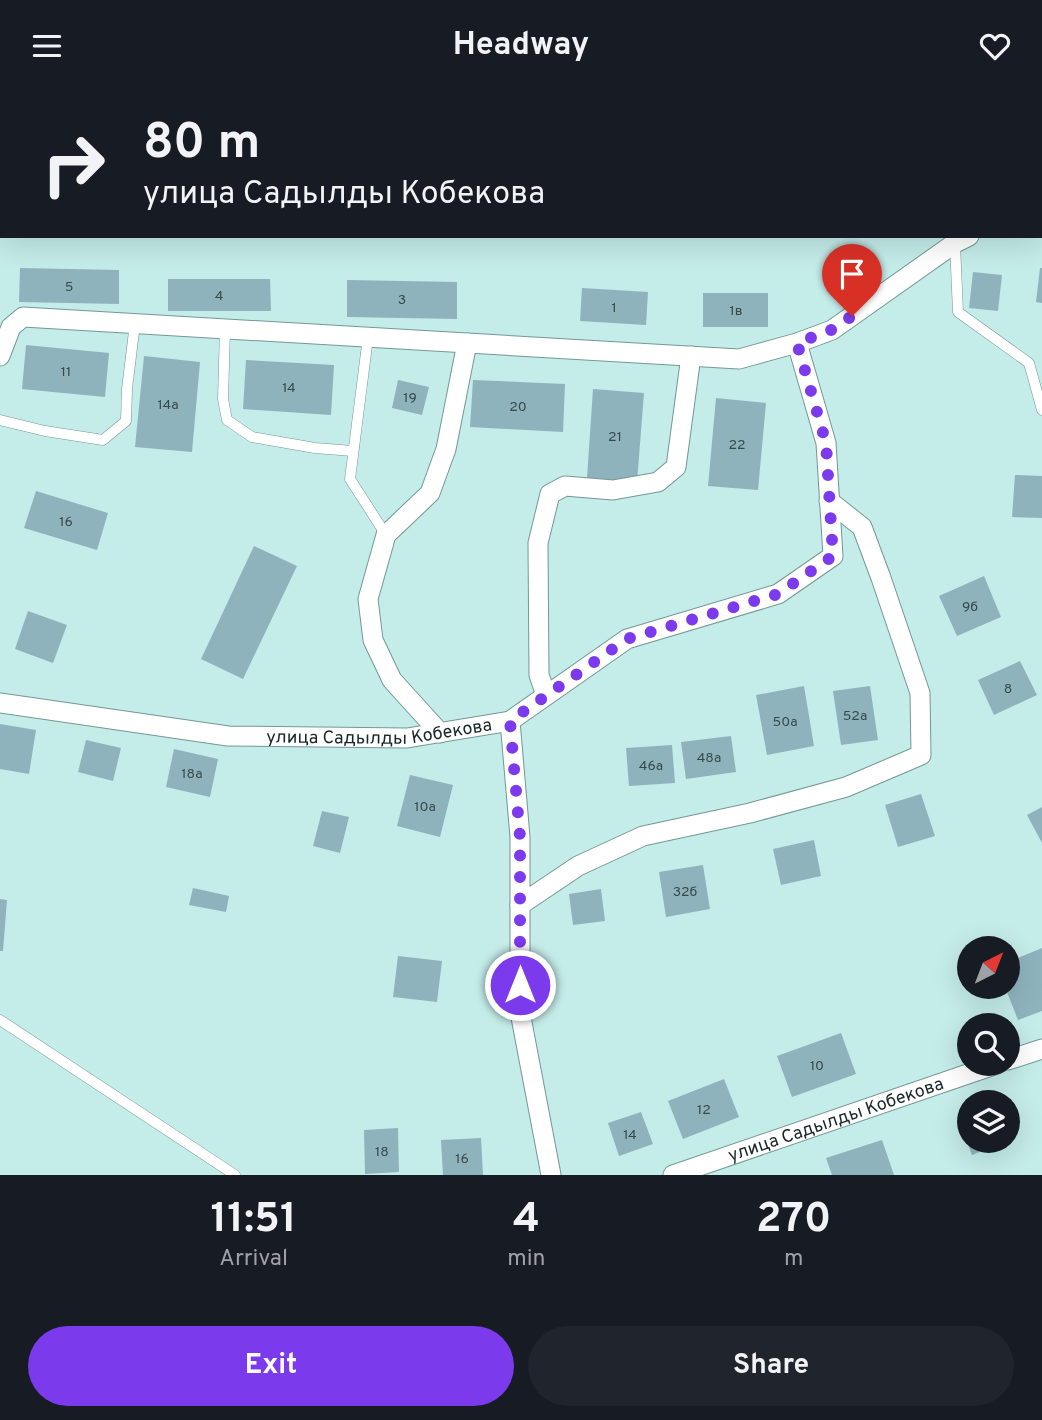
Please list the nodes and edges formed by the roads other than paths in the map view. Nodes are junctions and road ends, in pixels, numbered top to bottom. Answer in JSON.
{"nodes":[{"id":1,"x":962,"y":240,"type":"edge"},
{"id":2,"x":135,"y":323,"type":"junction"},
{"id":3,"x":225,"y":329,"type":"junction"},
{"id":4,"x":368,"y":337,"type":"junction"},
{"id":5,"x":467,"y":343,"type":"junction"},
{"id":6,"x":797,"y":343,"type":"junction"},
{"id":7,"x":0,"y":356,"type":"edge"},
{"id":8,"x":691,"y":356,"type":"junction"},
{"id":9,"x":1042,"y":410,"type":"edge"},
{"id":10,"x":0,"y":420,"type":"edge"},
{"id":11,"x":353,"y":451,"type":"junction"},
{"id":12,"x":830,"y":501,"type":"junction"},
{"id":13,"x":386,"y":535,"type":"junction"},
{"id":14,"x":547,"y":695,"type":"junction"},
{"id":15,"x":0,"y":703,"type":"edge"},
{"id":16,"x":510,"y":721,"type":"junction"},
{"id":17,"x":440,"y":733,"type":"junction"},
{"id":18,"x":520,"y":905,"type":"junction"},
{"id":19,"x":0,"y":1020,"type":"edge"},
{"id":20,"x":1042,"y":1049,"type":"edge"},
{"id":21,"x":1020,"y":1056,"type":"edge"},
{"id":22,"x":963,"y":1076,"type":"edge"},
{"id":23,"x":236,"y":1175,"type":"edge"},
{"id":24,"x":551,"y":1175,"type":"edge"},
{"id":25,"x":673,"y":1175,"type":"edge"}],
"edges":[{"from":1,"to":6,"type":"street"},
{"from":1,"to":9,"type":"lane"},
{"from":2,"to":3,"type":"street"},
{"from":2,"to":7,"type":"street"},
{"from":2,"to":10,"type":"lane"},
{"from":3,"to":4,"type":"street"},
{"from":3,"to":11,"type":"lane"},
{"from":4,"to":5,"type":"street"},
{"from":4,"to":11,"type":"lane"},
{"from":5,"to":8,"type":"street"},
{"from":5,"to":13,"type":"street"},
{"from":6,"to":8,"type":"street"},
{"from":6,"to":12,"type":"street","name":"улица Садылды Кобекова"},
{"from":8,"to":14,"type":"street"},
{"from":11,"to":13,"type":"lane"},
{"from":12,"to":14,"type":"street","name":"улица Садылды Кобекова"},
{"from":12,"to":18,"type":"street"},
{"from":13,"to":17,"type":"street"},
{"from":14,"to":16,"type":"street","name":"улица Садылды Кобекова"},
{"from":15,"to":17,"type":"street","name":"улица Садылды Кобекова"},
{"from":16,"to":17,"type":"street","name":"улица Садылды Кобекова"},
{"from":16,"to":18,"type":"street"},
{"from":18,"to":24,"type":"street"},
{"from":19,"to":23,"type":"lane"},
{"from":20,"to":21,"type":"street"},
{"from":22,"to":25,"type":"street","name":"улица Садылды Кобекова"}]}
